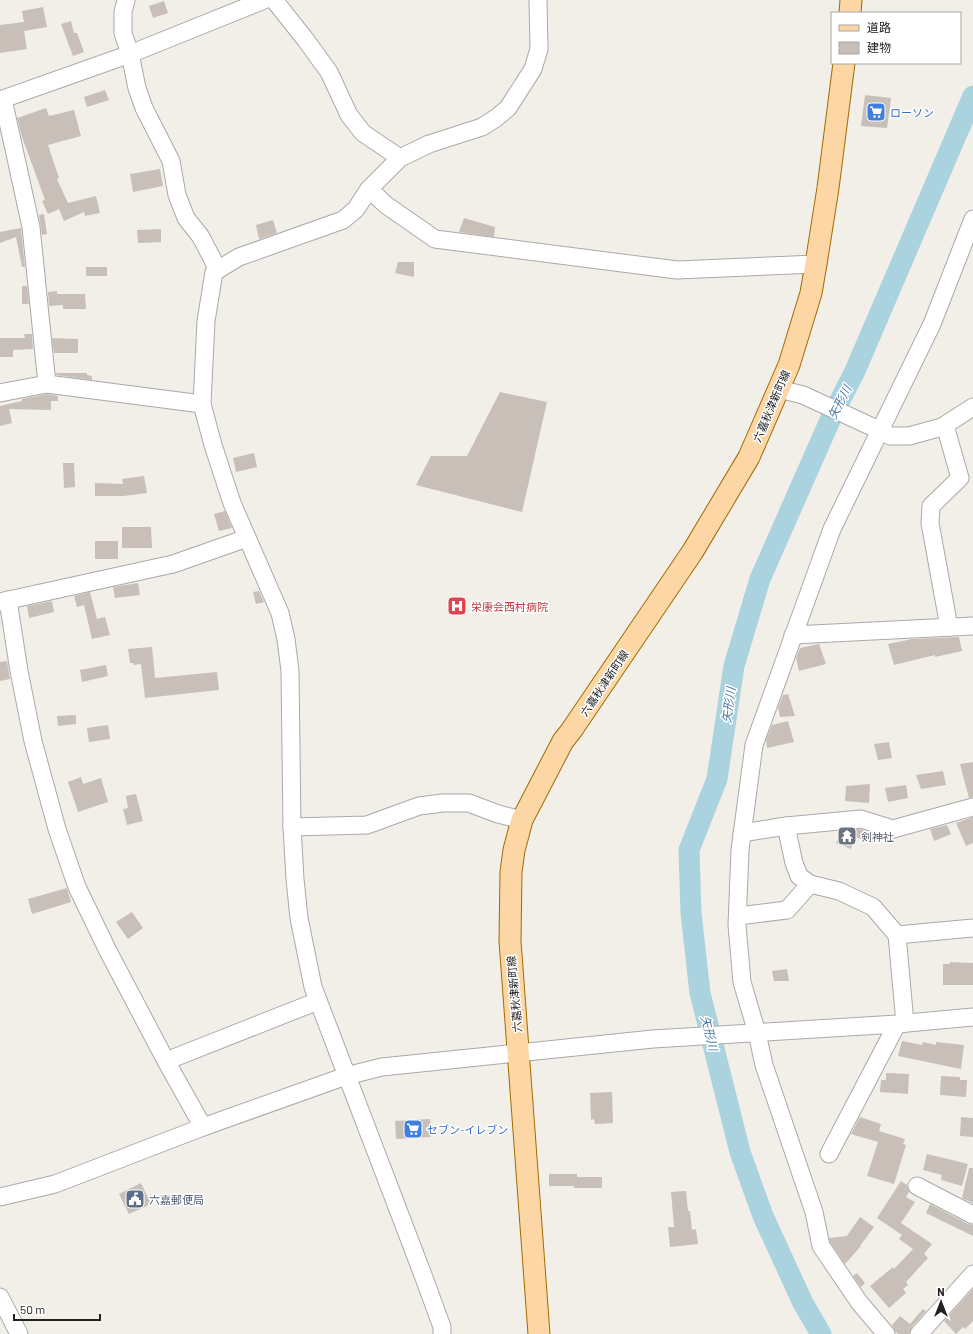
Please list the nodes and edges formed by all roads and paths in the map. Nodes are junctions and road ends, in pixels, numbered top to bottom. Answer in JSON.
{"nodes":[{"id":1,"x":126,"y":0,"type":"edge"},
{"id":2,"x":264,"y":0,"type":"edge"},
{"id":3,"x":274,"y":0,"type":"edge"},
{"id":4,"x":538,"y":0,"type":"edge"},
{"id":5,"x":851,"y":0,"type":"edge"},
{"id":6,"x":850,"y":12,"type":"edge"},
{"id":7,"x":130,"y":54,"type":"junction"},
{"id":8,"x":844,"y":64,"type":"edge"},
{"id":9,"x":1,"y":99,"type":"edge"},
{"id":10,"x":400,"y":158,"type":"junction"},
{"id":11,"x":369,"y":189,"type":"junction"},
{"id":12,"x":973,"y":219,"type":"edge"},
{"id":13,"x":816,"y":264,"type":"junction"},
{"id":14,"x":218,"y":270,"type":"junction"},
{"id":15,"x":47,"y":384,"type":"junction"},
{"id":16,"x":779,"y":389,"type":"junction"},
{"id":17,"x":0,"y":393,"type":"edge"},
{"id":18,"x":202,"y":404,"type":"junction"},
{"id":19,"x":973,"y":407,"type":"edge"},
{"id":20,"x":942,"y":427,"type":"junction"},
{"id":21,"x":880,"y":430,"type":"junction"},
{"id":22,"x":247,"y":538,"type":"junction"},
{"id":23,"x":4,"y":601,"type":"edge"},
{"id":24,"x":973,"y":626,"type":"edge"},
{"id":25,"x":949,"y":627,"type":"junction"},
{"id":26,"x":793,"y":635,"type":"junction"},
{"id":27,"x":973,"y":807,"type":"edge"},
{"id":28,"x":522,"y":820,"type":"junction"},
{"id":29,"x":786,"y":826,"type":"junction"},
{"id":30,"x":292,"y":827,"type":"junction"},
{"id":31,"x":742,"y":833,"type":"junction"},
{"id":32,"x":810,"y":884,"type":"junction"},
{"id":33,"x":738,"y":916,"type":"junction"},
{"id":34,"x":973,"y":928,"type":"edge"},
{"id":35,"x":897,"y":935,"type":"junction"},
{"id":36,"x":318,"y":1001,"type":"junction"},
{"id":37,"x":973,"y":1017,"type":"edge"},
{"id":38,"x":901,"y":1023,"type":"junction"},
{"id":39,"x":757,"y":1032,"type":"junction"},
{"id":40,"x":519,"y":1053,"type":"junction"},
{"id":41,"x":166,"y":1061,"type":"junction"},
{"id":42,"x":346,"y":1076,"type":"junction"},
{"id":43,"x":203,"y":1127,"type":"junction"},
{"id":44,"x":829,"y":1154,"type":"dead end"},
{"id":45,"x":916,"y":1186,"type":"dead end"},
{"id":46,"x":0,"y":1197,"type":"edge"},
{"id":47,"x":973,"y":1215,"type":"edge"},
{"id":48,"x":973,"y":1274,"type":"edge"},
{"id":49,"x":0,"y":1297,"type":"edge"},
{"id":50,"x":19,"y":1334,"type":"edge"},
{"id":51,"x":442,"y":1334,"type":"edge"},
{"id":52,"x":540,"y":1334,"type":"edge"},
{"id":53,"x":886,"y":1334,"type":"edge"},
{"id":54,"x":918,"y":1334,"type":"edge"}],
"edges":[{"from":1,"to":7,"type":"street"},
{"from":2,"to":7,"type":"street"},
{"from":3,"to":10,"type":"street"},
{"from":4,"to":10,"type":"street"},
{"from":5,"to":6,"type":"main road"},
{"from":7,"to":9,"type":"street"},
{"from":7,"to":14,"type":"street"},
{"from":8,"to":13,"type":"main road","name":"六嘉秋津新町線"},
{"from":9,"to":15,"type":"street"},
{"from":10,"to":11,"type":"street"},
{"from":11,"to":13,"type":"street"},
{"from":11,"to":14,"type":"street"},
{"from":12,"to":21,"type":"street"},
{"from":13,"to":16,"type":"main road","name":"六嘉秋津新町線"},
{"from":14,"to":18,"type":"street"},
{"from":15,"to":17,"type":"street"},
{"from":15,"to":18,"type":"street"},
{"from":16,"to":21,"type":"street"},
{"from":16,"to":28,"type":"main road","name":"六嘉秋津新町線"},
{"from":18,"to":22,"type":"street"},
{"from":19,"to":20,"type":"street"},
{"from":20,"to":21,"type":"street"},
{"from":20,"to":25,"type":"street"},
{"from":21,"to":26,"type":"street"},
{"from":22,"to":23,"type":"street"},
{"from":22,"to":30,"type":"street"},
{"from":23,"to":41,"type":"street"},
{"from":24,"to":25,"type":"street"},
{"from":25,"to":26,"type":"street"},
{"from":26,"to":31,"type":"street"},
{"from":27,"to":29,"type":"street"},
{"from":28,"to":30,"type":"street"},
{"from":28,"to":40,"type":"main road","name":"六嘉秋津新町線"},
{"from":29,"to":31,"type":"street"},
{"from":29,"to":32,"type":"street"},
{"from":30,"to":36,"type":"street"},
{"from":31,"to":33,"type":"street"},
{"from":32,"to":33,"type":"street"},
{"from":32,"to":35,"type":"street"},
{"from":33,"to":39,"type":"street"},
{"from":34,"to":35,"type":"street"},
{"from":35,"to":38,"type":"street"},
{"from":36,"to":41,"type":"street"},
{"from":36,"to":42,"type":"street"},
{"from":37,"to":38,"type":"street"},
{"from":38,"to":39,"type":"street"},
{"from":38,"to":44,"type":"street"},
{"from":39,"to":40,"type":"street"},
{"from":39,"to":53,"type":"street"},
{"from":40,"to":42,"type":"street"},
{"from":40,"to":52,"type":"main road","name":"六嘉秋津新町線"},
{"from":41,"to":43,"type":"street"},
{"from":42,"to":43,"type":"street"},
{"from":42,"to":51,"type":"street"},
{"from":43,"to":46,"type":"street"},
{"from":45,"to":47,"type":"street"},
{"from":48,"to":54,"type":"street"},
{"from":49,"to":50,"type":"street"}]}
